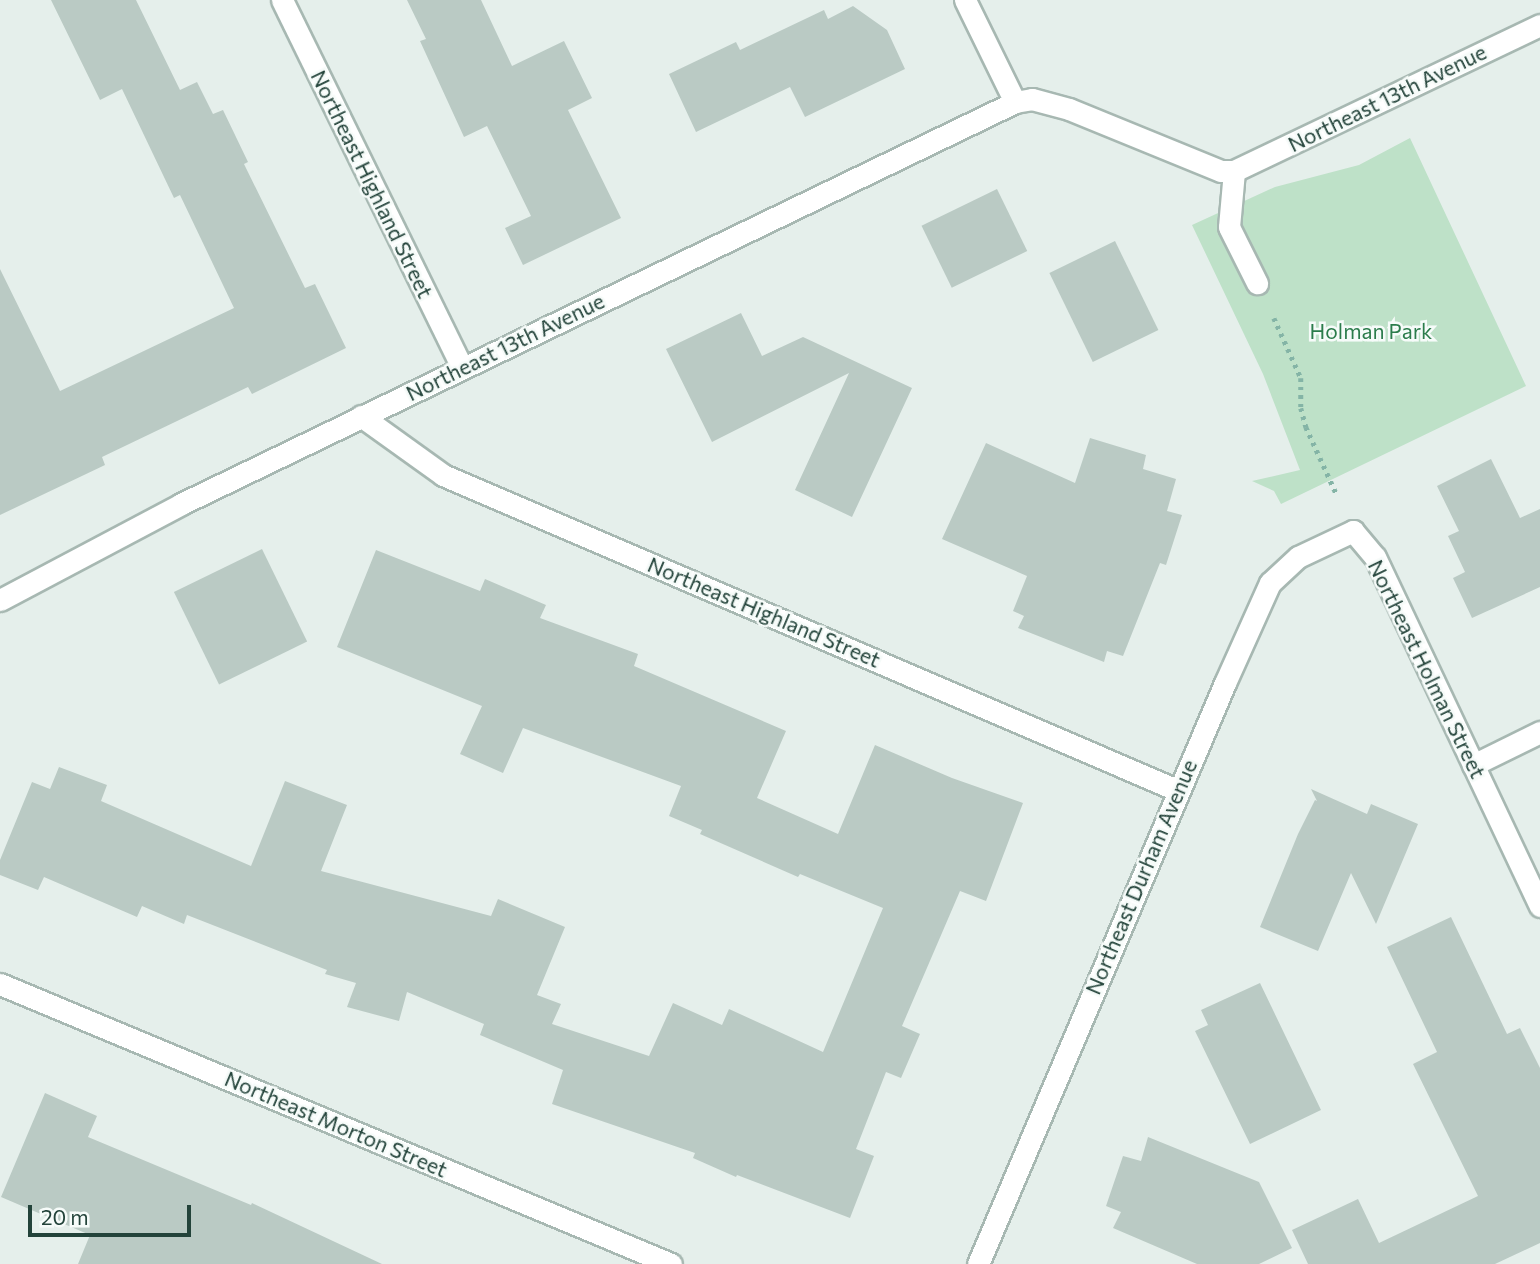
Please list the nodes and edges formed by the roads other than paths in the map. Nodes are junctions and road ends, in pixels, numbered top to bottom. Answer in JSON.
{"nodes":[{"id":1,"x":282,"y":0,"type":"edge"},
{"id":2,"x":964,"y":0,"type":"edge"},
{"id":3,"x":1540,"y":25,"type":"edge"},
{"id":4,"x":1014,"y":102,"type":"junction"},
{"id":5,"x":1234,"y":171,"type":"junction"},
{"id":6,"x":1256,"y":283,"type":"road end"},
{"id":7,"x":462,"y":368,"type":"junction"},
{"id":8,"x":361,"y":416,"type":"junction"},
{"id":9,"x":1353,"y":531,"type":"joint"},
{"id":10,"x":0,"y":600,"type":"edge"},
{"id":11,"x":1540,"y":732,"type":"edge"},
{"id":12,"x":1474,"y":765,"type":"junction"},
{"id":13,"x":1177,"y":790,"type":"junction"},
{"id":14,"x":1540,"y":906,"type":"edge"},
{"id":15,"x":0,"y":984,"type":"edge"},
{"id":16,"x":671,"y":1264,"type":"edge"},
{"id":17,"x":978,"y":1264,"type":"edge"}],
"edges":[{"from":1,"to":7,"type":"street","name":"Northeast Highland Street"},
{"from":2,"to":4,"type":"street"},
{"from":3,"to":5,"type":"street","name":"Northeast 13th Avenue"},
{"from":4,"to":5,"type":"street"},
{"from":4,"to":7,"type":"street","name":"Northeast 13th Avenue"},
{"from":5,"to":6,"type":"street"},
{"from":7,"to":8,"type":"street","name":"Northeast 13th Avenue"},
{"from":8,"to":10,"type":"street","name":"Northeast 13th Avenue"},
{"from":8,"to":13,"type":"street","name":"Northeast Highland Street"},
{"from":9,"to":12,"type":"street","name":"Northeast Holman Street"},
{"from":9,"to":13,"type":"street","name":"Northeast Durham Avenue"},
{"from":11,"to":12,"type":"street"},
{"from":12,"to":14,"type":"street","name":"Northeast Holman Street"},
{"from":13,"to":17,"type":"street","name":"Northeast Durham Avenue"},
{"from":15,"to":16,"type":"street","name":"Northeast Morton Street"}]}
